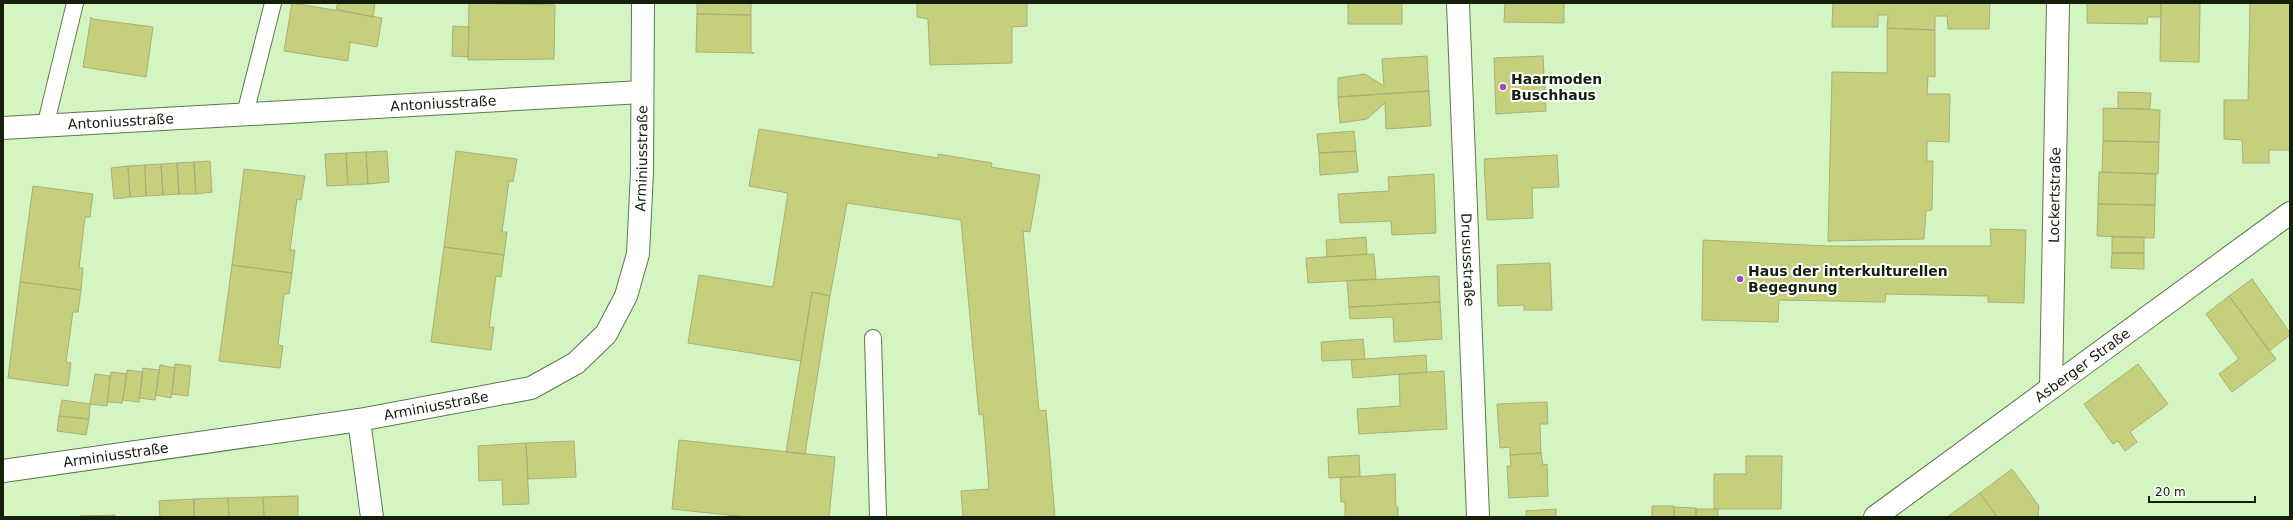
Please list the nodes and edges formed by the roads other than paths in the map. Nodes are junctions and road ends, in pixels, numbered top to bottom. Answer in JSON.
{"nodes":[{"id":1,"x":75,"y":3,"type":"edge"},
{"id":2,"x":273,"y":3,"type":"edge"},
{"id":3,"x":643,"y":3,"type":"edge"},
{"id":4,"x":1458,"y":3,"type":"edge"},
{"id":5,"x":2058,"y":3,"type":"edge"},
{"id":6,"x":642,"y":92,"type":"junction"},
{"id":7,"x":245,"y":114,"type":"junction"},
{"id":8,"x":45,"y":127,"type":"junction"},
{"id":9,"x":3,"y":128,"type":"edge"},
{"id":10,"x":2290,"y":213,"type":"edge"},
{"id":11,"x":873,"y":338,"type":"dead end"},
{"id":12,"x":2051,"y":388,"type":"junction"},
{"id":13,"x":359,"y":420,"type":"junction"},
{"id":14,"x":3,"y":471,"type":"edge"},
{"id":15,"x":372,"y":517,"type":"edge"},
{"id":16,"x":878,"y":517,"type":"edge"},
{"id":17,"x":1478,"y":517,"type":"edge"},
{"id":18,"x":1874,"y":517,"type":"edge"}],
"edges":[{"from":1,"to":8,"type":"lane","name":"Antoniusstraße"},
{"from":2,"to":7,"type":"lane"},
{"from":3,"to":6,"type":"street","name":"Arminiusstraße"},
{"from":4,"to":17,"type":"street","name":"Drususstraße"},
{"from":5,"to":12,"type":"street","name":"Lockertstraße"},
{"from":6,"to":7,"type":"street","name":"Antoniusstraße"},
{"from":6,"to":13,"type":"street","name":"Arminiusstraße"},
{"from":7,"to":8,"type":"street","name":"Antoniusstraße"},
{"from":8,"to":9,"type":"street","name":"Antoniusstraße"},
{"from":10,"to":12,"type":"street","name":"Asberger Straße"},
{"from":11,"to":16,"type":"lane"},
{"from":12,"to":18,"type":"street","name":"Asberger Straße"},
{"from":13,"to":14,"type":"street","name":"Arminiusstraße"},
{"from":13,"to":15,"type":"street"}]}
